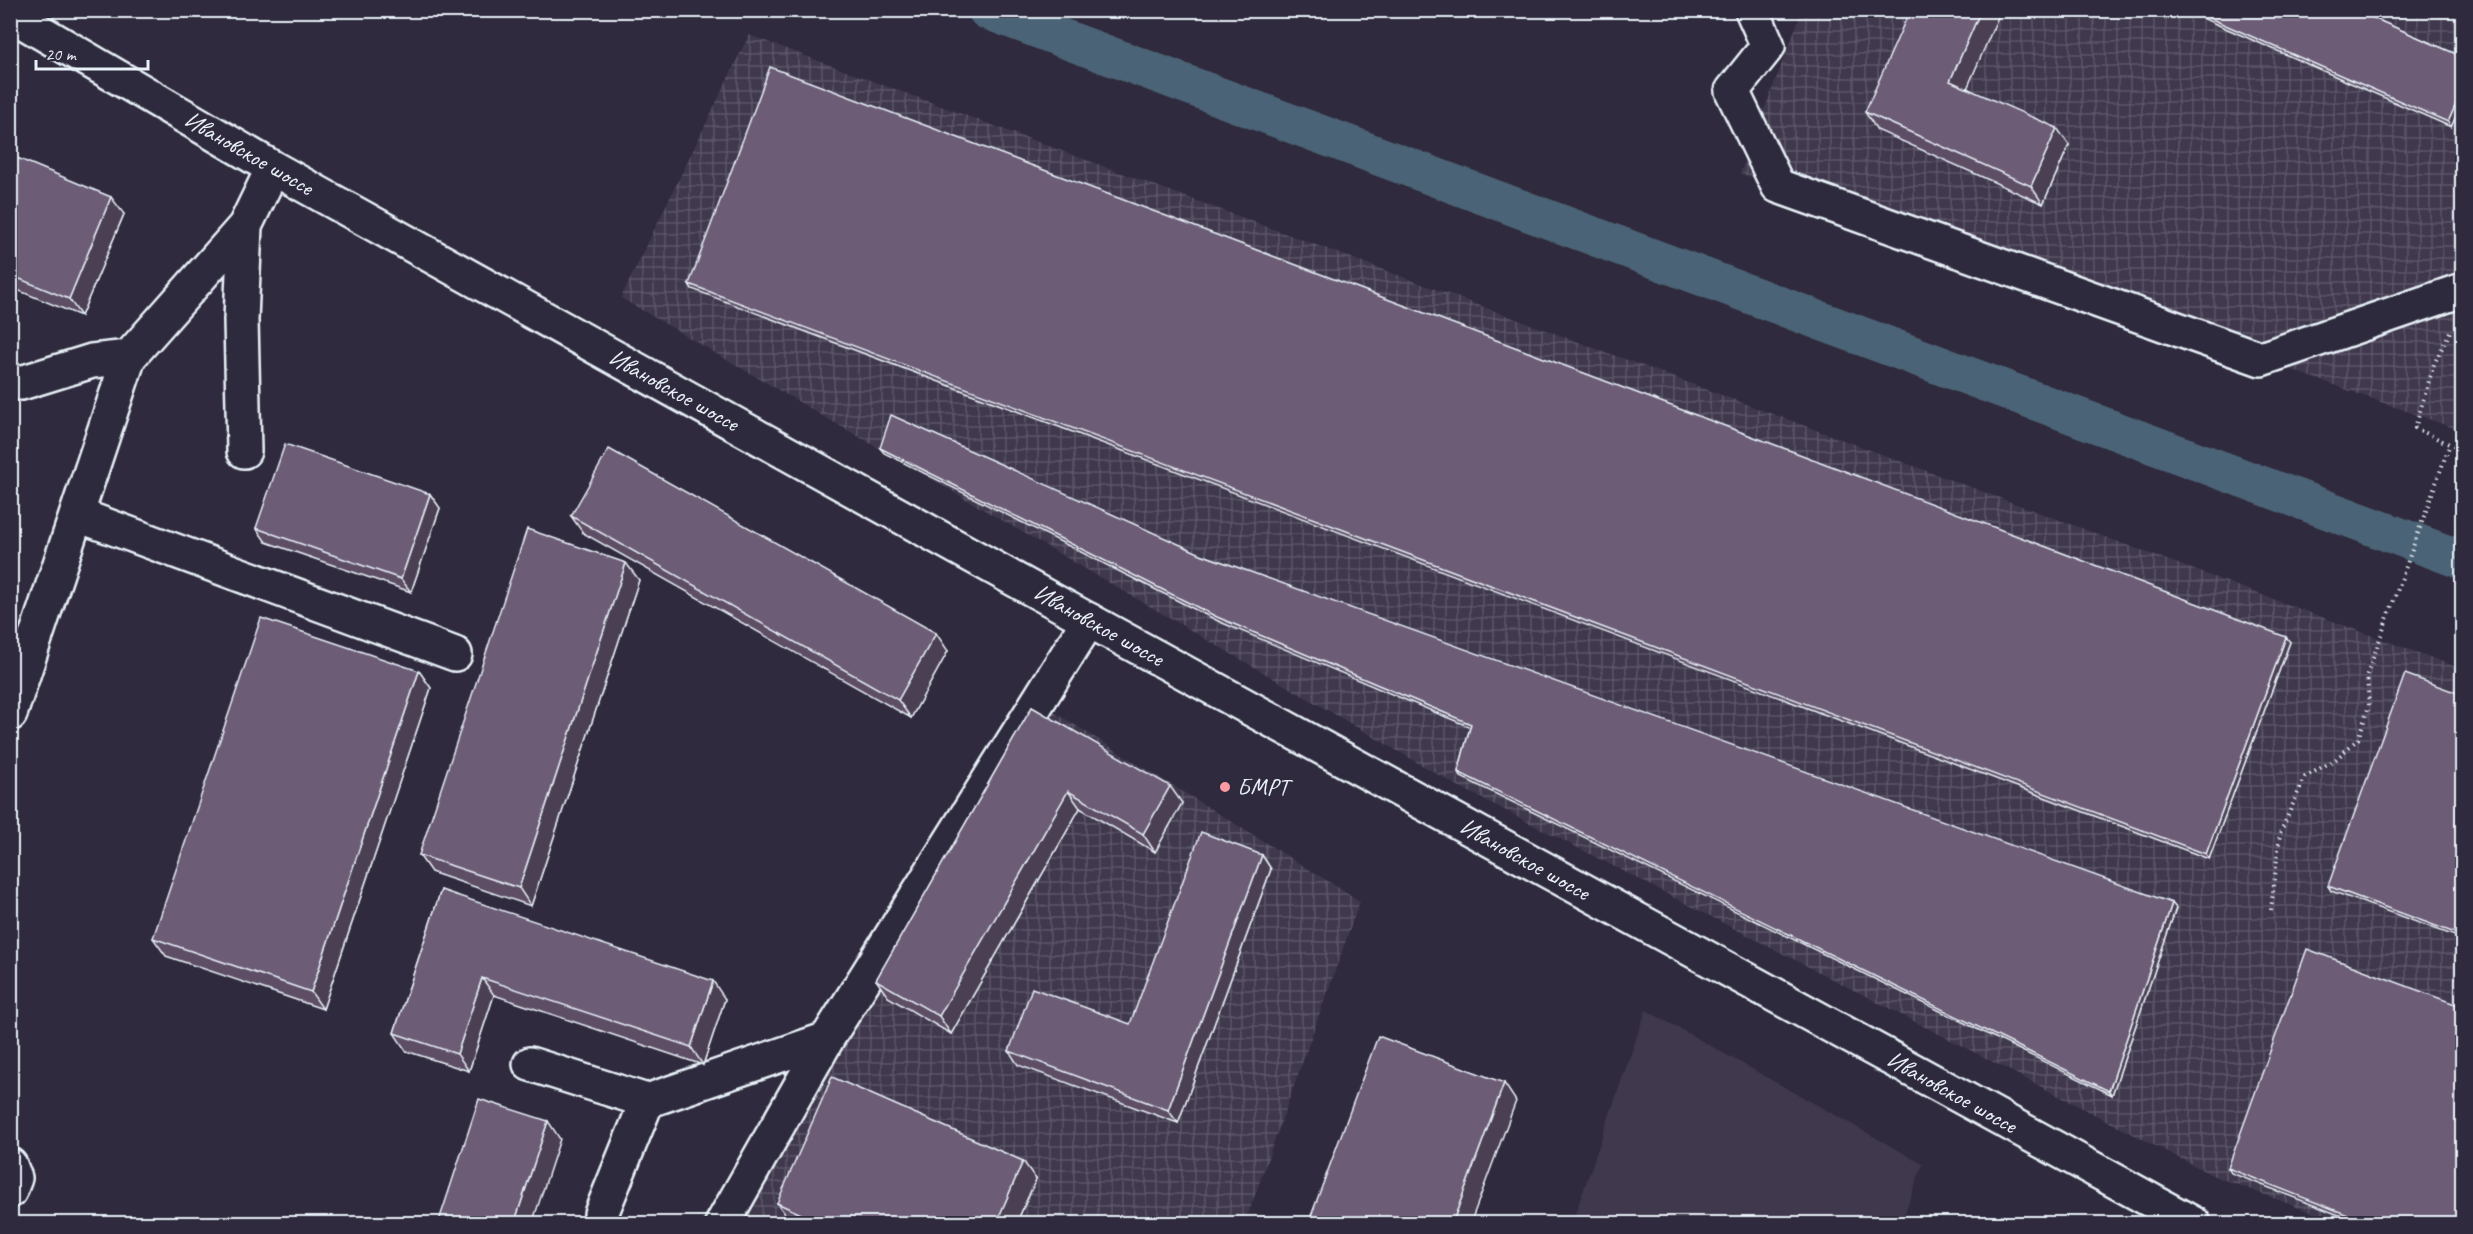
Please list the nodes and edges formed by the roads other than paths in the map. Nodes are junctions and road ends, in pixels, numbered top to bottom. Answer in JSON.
{"nodes":[{"id":1,"x":1752,"y":10,"type":"edge"},
{"id":2,"x":10,"y":14,"type":"edge"},
{"id":3,"x":273,"y":168,"type":"junction"},
{"id":4,"x":244,"y":226,"type":"junction"},
{"id":5,"x":2463,"y":290,"type":"edge"},
{"id":6,"x":129,"y":357,"type":"junction"},
{"id":7,"x":10,"y":380,"type":"edge"},
{"id":8,"x":244,"y":451,"type":"dead end"},
{"id":9,"x":78,"y":515,"type":"junction"},
{"id":10,"x":1089,"y":620,"type":"junction"},
{"id":11,"x":455,"y":654,"type":"dead end"},
{"id":12,"x":10,"y":714,"type":"edge"},
{"id":13,"x":827,"y":1039,"type":"junction"},
{"id":14,"x":530,"y":1064,"type":"dead end"},
{"id":15,"x":647,"y":1101,"type":"junction"},
{"id":16,"x":10,"y":1165,"type":"edge"},
{"id":17,"x":10,"y":1191,"type":"edge"},
{"id":18,"x":601,"y":1214,"type":"dead end"},
{"id":19,"x":2188,"y":1222,"type":"edge"},
{"id":20,"x":722,"y":1224,"type":"edge"}],
"edges":[{"from":1,"to":5,"type":"street"},
{"from":2,"to":3,"type":"street","name":"Ивановское шоссе"},
{"from":3,"to":4,"type":"street"},
{"from":3,"to":10,"type":"street","name":"Ивановское шоссе"},
{"from":4,"to":6,"type":"street"},
{"from":4,"to":8,"type":"street"},
{"from":6,"to":7,"type":"street"},
{"from":6,"to":9,"type":"street"},
{"from":9,"to":11,"type":"street"},
{"from":9,"to":12,"type":"street"},
{"from":10,"to":13,"type":"street"},
{"from":10,"to":19,"type":"street","name":"Ивановское шоссе"},
{"from":13,"to":15,"type":"street"},
{"from":13,"to":20,"type":"street"},
{"from":14,"to":15,"type":"street"},
{"from":15,"to":18,"type":"street"},
{"from":16,"to":17,"type":"street"}]}
